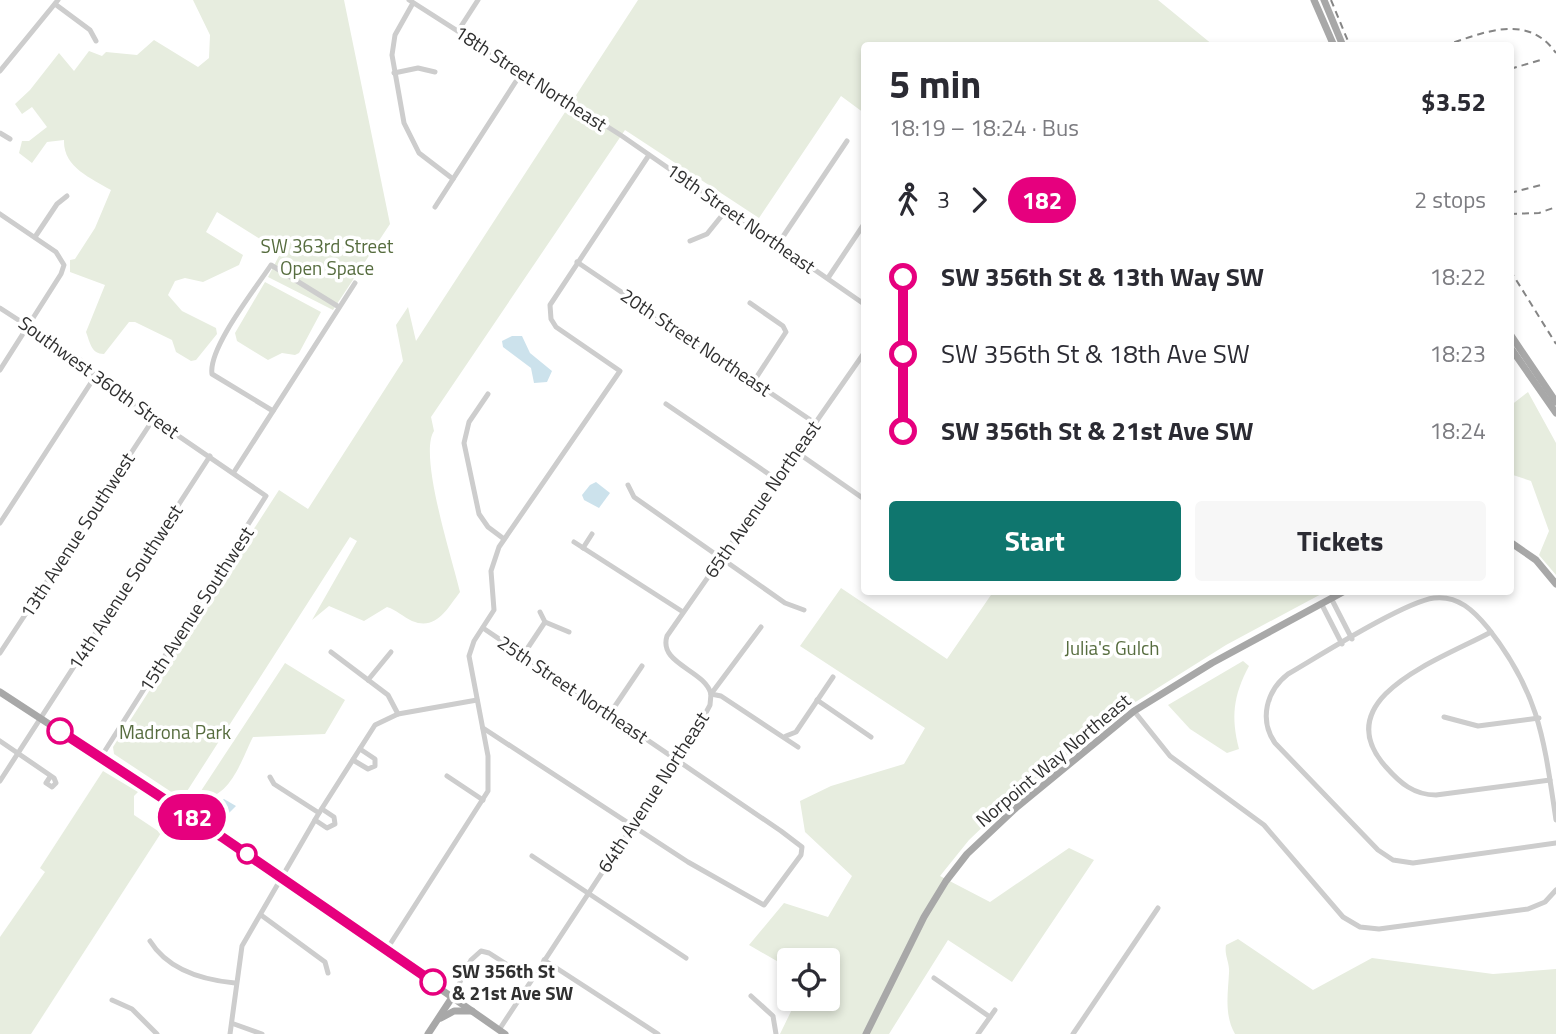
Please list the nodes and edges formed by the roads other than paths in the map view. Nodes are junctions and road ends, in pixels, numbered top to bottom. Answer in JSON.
{"nodes":[{"id":1,"x":478,"y":0,"type":"edge"},
{"id":2,"x":1314,"y":0,"type":"edge"},
{"id":3,"x":1324,"y":0,"type":"edge"},
{"id":4,"x":411,"y":1,"type":"edge"},
{"id":5,"x":56,"y":2,"type":"edge"},
{"id":6,"x":458,"y":31,"type":"junction"},
{"id":7,"x":96,"y":41,"type":"dead end"},
{"id":8,"x":1332,"y":42,"type":"edge"},
{"id":9,"x":1341,"y":42,"type":"edge"},
{"id":10,"x":0,"y":71,"type":"edge"},
{"id":11,"x":435,"y":72,"type":"dead end"},
{"id":12,"x":522,"y":72,"type":"junction"},
{"id":13,"x":394,"y":73,"type":"junction"},
{"id":14,"x":0,"y":133,"type":"edge"},
{"id":15,"x":617,"y":133,"type":"joint"},
{"id":16,"x":10,"y":139,"type":"dead end"},
{"id":17,"x":847,"y":141,"type":"dead end"},
{"id":18,"x":649,"y":155,"type":"junction"},
{"id":19,"x":453,"y":179,"type":"junction"},
{"id":20,"x":67,"y":196,"type":"dead end"},
{"id":21,"x":435,"y":206,"type":"dead end"},
{"id":22,"x":728,"y":208,"type":"junction"},
{"id":23,"x":0,"y":214,"type":"edge"},
{"id":24,"x":861,"y":228,"type":"edge"},
{"id":25,"x":35,"y":237,"type":"junction"},
{"id":26,"x":690,"y":242,"type":"dead end"},
{"id":27,"x":778,"y":244,"type":"junction"},
{"id":28,"x":577,"y":262,"type":"junction"},
{"id":29,"x":828,"y":278,"type":"junction"},
{"id":30,"x":355,"y":283,"type":"dead end"},
{"id":31,"x":861,"y":302,"type":"edge"},
{"id":32,"x":750,"y":303,"type":"dead end"},
{"id":33,"x":339,"y":307,"type":"junction"},
{"id":34,"x":0,"y":308,"type":"edge"},
{"id":35,"x":29,"y":326,"type":"junction"},
{"id":36,"x":1514,"y":340,"type":"edge"},
{"id":37,"x":1514,"y":352,"type":"edge"},
{"id":38,"x":861,"y":356,"type":"edge"},
{"id":39,"x":0,"y":370,"type":"edge"},
{"id":40,"x":94,"y":378,"type":"junction"},
{"id":41,"x":754,"y":381,"type":"junction"},
{"id":42,"x":488,"y":394,"type":"dead end"},
{"id":43,"x":1556,"y":402,"type":"edge"},
{"id":44,"x":666,"y":404,"type":"dead end"},
{"id":45,"x":273,"y":411,"type":"junction"},
{"id":46,"x":1556,"y":413,"type":"edge"},
{"id":47,"x":154,"y":418,"type":"junction"},
{"id":48,"x":576,"y":420,"type":"dead end"},
{"id":49,"x":815,"y":422,"type":"junction"},
{"id":50,"x":583,"y":425,"type":"junction"},
{"id":51,"x":794,"y":451,"type":"junction"},
{"id":52,"x":210,"y":456,"type":"junction"},
{"id":53,"x":234,"y":472,"type":"junction"},
{"id":54,"x":538,"y":475,"type":"dead end"},
{"id":55,"x":776,"y":479,"type":"junction"},
{"id":56,"x":545,"y":480,"type":"junction"},
{"id":57,"x":628,"y":485,"type":"dead end"},
{"id":58,"x":267,"y":496,"type":"joint"},
{"id":59,"x":861,"y":496,"type":"edge"},
{"id":60,"x":0,"y":523,"type":"edge"},
{"id":61,"x":592,"y":534,"type":"dead end"},
{"id":62,"x":504,"y":539,"type":"junction"},
{"id":63,"x":574,"y":542,"type":"dead end"},
{"id":64,"x":1514,"y":545,"type":"edge"},
{"id":65,"x":583,"y":548,"type":"junction"},
{"id":66,"x":722,"y":556,"type":"junction"},
{"id":67,"x":1556,"y":584,"type":"edge"},
{"id":68,"x":1336,"y":595,"type":"edge"},
{"id":69,"x":1331,"y":598,"type":"junction"},
{"id":70,"x":1321,"y":603,"type":"junction"},
{"id":71,"x":804,"y":610,"type":"dead end"},
{"id":72,"x":540,"y":612,"type":"dead end"},
{"id":73,"x":683,"y":612,"type":"junction"},
{"id":74,"x":545,"y":622,"type":"junction"},
{"id":75,"x":761,"y":627,"type":"dead end"},
{"id":76,"x":483,"y":628,"type":"junction"},
{"id":77,"x":569,"y":632,"type":"dead end"},
{"id":78,"x":1491,"y":632,"type":"junction"},
{"id":79,"x":1352,"y":639,"type":"junction"},
{"id":80,"x":1342,"y":644,"type":"junction"},
{"id":81,"x":331,"y":652,"type":"dead end"},
{"id":82,"x":391,"y":652,"type":"dead end"},
{"id":83,"x":0,"y":653,"type":"edge"},
{"id":84,"x":523,"y":655,"type":"junction"},
{"id":85,"x":642,"y":666,"type":"dead end"},
{"id":86,"x":833,"y":677,"type":"dead end"},
{"id":87,"x":369,"y":680,"type":"junction"},
{"id":88,"x":0,"y":692,"type":"edge"},
{"id":89,"x":711,"y":694,"type":"junction"},
{"id":90,"x":477,"y":700,"type":"junction"},
{"id":91,"x":817,"y":700,"type":"junction"},
{"id":92,"x":1133,"y":711,"type":"junction"},
{"id":93,"x":398,"y":714,"type":"junction"},
{"id":94,"x":614,"y":716,"type":"junction"},
{"id":95,"x":1444,"y":717,"type":"dead end"},
{"id":96,"x":40,"y":718,"type":"junction"},
{"id":97,"x":1539,"y":718,"type":"junction"},
{"id":98,"x":483,"y":728,"type":"junction"},
{"id":99,"x":786,"y":736,"type":"junction"},
{"id":100,"x":871,"y":737,"type":"dead end"},
{"id":101,"x":0,"y":741,"type":"edge"},
{"id":102,"x":798,"y":747,"type":"dead end"},
{"id":103,"x":360,"y":749,"type":"junction"},
{"id":104,"x":18,"y":752,"type":"junction"},
{"id":105,"x":101,"y":757,"type":"junction"},
{"id":106,"x":676,"y":758,"type":"junction"},
{"id":107,"x":353,"y":760,"type":"junction"},
{"id":108,"x":447,"y":776,"type":"dead end"},
{"id":109,"x":50,"y":777,"type":"dead end"},
{"id":110,"x":270,"y":777,"type":"dead end"},
{"id":111,"x":1550,"y":780,"type":"junction"},
{"id":112,"x":0,"y":781,"type":"edge"},
{"id":113,"x":484,"y":800,"type":"junction"},
{"id":114,"x":320,"y":811,"type":"junction"},
{"id":115,"x":315,"y":820,"type":"junction"},
{"id":116,"x":1556,"y":820,"type":"edge"},
{"id":117,"x":631,"y":825,"type":"junction"},
{"id":118,"x":1556,"y":843,"type":"edge"},
{"id":119,"x":532,"y":856,"type":"dead end"},
{"id":120,"x":283,"y":878,"type":"junction"},
{"id":121,"x":1556,"y":890,"type":"edge"},
{"id":122,"x":588,"y":892,"type":"junction"},
{"id":123,"x":1158,"y":908,"type":"dead end"},
{"id":124,"x":261,"y":915,"type":"junction"},
{"id":125,"x":150,"y":941,"type":"dead end"},
{"id":126,"x":387,"y":950,"type":"junction"},
{"id":127,"x":685,"y":958,"type":"dead end"},
{"id":128,"x":544,"y":960,"type":"junction"},
{"id":129,"x":328,"y":974,"type":"dead end"},
{"id":130,"x":934,"y":978,"type":"dead end"},
{"id":131,"x":531,"y":980,"type":"junction"},
{"id":132,"x":235,"y":983,"type":"junction"},
{"id":133,"x":453,"y":996,"type":"junction"},
{"id":134,"x":751,"y":996,"type":"dead end"},
{"id":135,"x":112,"y":1000,"type":"dead end"},
{"id":136,"x":995,"y":1010,"type":"dead end"},
{"id":137,"x":473,"y":1011,"type":"junction"},
{"id":138,"x":990,"y":1017,"type":"junction"},
{"id":139,"x":437,"y":1020,"type":"junction"},
{"id":140,"x":234,"y":1024,"type":"junction"},
{"id":141,"x":502,"y":1032,"type":"edge"},
{"id":142,"x":1076,"y":1033,"type":"edge"},
{"id":143,"x":157,"y":1034,"type":"edge"},
{"id":144,"x":230,"y":1034,"type":"edge"},
{"id":145,"x":262,"y":1034,"type":"edge"},
{"id":146,"x":428,"y":1034,"type":"edge"},
{"id":147,"x":658,"y":1034,"type":"edge"},
{"id":148,"x":776,"y":1034,"type":"edge"},
{"id":149,"x":866,"y":1034,"type":"edge"},
{"id":150,"x":978,"y":1034,"type":"edge"}],
"edges":[{"from":1,"to":6,"type":"street"},
{"from":2,"to":8,"type":"main road"},
{"from":3,"to":9,"type":"main road"},
{"from":4,"to":6,"type":"street","name":"18th Street Northeast"},
{"from":4,"to":13,"type":"street"},
{"from":5,"to":7,"type":"street"},
{"from":5,"to":10,"type":"street"},
{"from":6,"to":12,"type":"street","name":"18th Street Northeast"},
{"from":11,"to":13,"type":"street"},
{"from":12,"to":15,"type":"street","name":"18th Street Northeast"},
{"from":12,"to":19,"type":"street"},
{"from":13,"to":19,"type":"street"},
{"from":14,"to":16,"type":"street"},
{"from":15,"to":18,"type":"street","name":"19th Street Northeast"},
{"from":17,"to":27,"type":"street"},
{"from":18,"to":22,"type":"street","name":"19th Street Northeast"},
{"from":18,"to":28,"type":"street"},
{"from":19,"to":21,"type":"street"},
{"from":20,"to":25,"type":"street"},
{"from":22,"to":26,"type":"street"},
{"from":22,"to":27,"type":"street","name":"19th Street Northeast"},
{"from":23,"to":25,"type":"street"},
{"from":24,"to":29,"type":"street"},
{"from":25,"to":35,"type":"street"},
{"from":27,"to":29,"type":"street","name":"19th Street Northeast"},
{"from":28,"to":41,"type":"street","name":"20th Street Northeast"},
{"from":28,"to":50,"type":"street"},
{"from":29,"to":31,"type":"street","name":"19th Street Northeast"},
{"from":30,"to":33,"type":"street"},
{"from":32,"to":41,"type":"street"},
{"from":33,"to":45,"type":"street"},
{"from":33,"to":45,"type":"street"},
{"from":34,"to":35,"type":"street","name":"Southwest 360th Street"},
{"from":35,"to":39,"type":"street"},
{"from":35,"to":40,"type":"street","name":"Southwest 360th Street"},
{"from":36,"to":43,"type":"main road"},
{"from":37,"to":46,"type":"main road"},
{"from":38,"to":49,"type":"street","name":"65th Avenue Northeast"},
{"from":40,"to":47,"type":"street","name":"Southwest 360th Street"},
{"from":40,"to":60,"type":"street"},
{"from":41,"to":49,"type":"street","name":"20th Street Northeast"},
{"from":42,"to":62,"type":"street"},
{"from":44,"to":55,"type":"street"},
{"from":45,"to":53,"type":"street"},
{"from":47,"to":52,"type":"street","name":"Southwest 360th Street"},
{"from":47,"to":83,"type":"street","name":"13th Avenue Southwest"},
{"from":48,"to":50,"type":"street"},
{"from":49,"to":51,"type":"street","name":"65th Avenue Northeast"},
{"from":50,"to":56,"type":"street"},
{"from":51,"to":55,"type":"street","name":"65th Avenue Northeast"},
{"from":51,"to":59,"type":"street"},
{"from":52,"to":53,"type":"street","name":"Southwest 360th Street"},
{"from":52,"to":96,"type":"street","name":"14th Avenue Southwest"},
{"from":53,"to":58,"type":"street","name":"Southwest 360th Street"},
{"from":54,"to":56,"type":"street"},
{"from":55,"to":66,"type":"street","name":"65th Avenue Northeast"},
{"from":56,"to":62,"type":"street"},
{"from":57,"to":66,"type":"street"},
{"from":58,"to":105,"type":"street","name":"15th Avenue Southwest"},
{"from":61,"to":65,"type":"street"},
{"from":62,"to":76,"type":"street"},
{"from":63,"to":65,"type":"street"},
{"from":64,"to":67,"type":"main road"},
{"from":65,"to":73,"type":"street"},
{"from":66,"to":71,"type":"street"},
{"from":66,"to":73,"type":"street","name":"65th Avenue Northeast"},
{"from":68,"to":69,"type":"main road","name":"Norpoint Way Northeast"},
{"from":69,"to":70,"type":"main road","name":"Norpoint Way Northeast"},
{"from":69,"to":79,"type":"street"},
{"from":70,"to":80,"type":"street"},
{"from":70,"to":92,"type":"main road","name":"Norpoint Way Northeast"},
{"from":72,"to":74,"type":"street"},
{"from":73,"to":89,"type":"street","name":"65th Avenue Northeast"},
{"from":74,"to":77,"type":"street"},
{"from":74,"to":84,"type":"street"},
{"from":75,"to":89,"type":"street","name":"64th Avenue Northeast"},
{"from":76,"to":84,"type":"street","name":"25th Street Northeast"},
{"from":76,"to":90,"type":"street"},
{"from":78,"to":79,"type":"street"},
{"from":78,"to":97,"type":"street"},
{"from":78,"to":111,"type":"street"},
{"from":79,"to":80,"type":"street"},
{"from":80,"to":118,"type":"street"},
{"from":81,"to":87,"type":"street"},
{"from":82,"to":87,"type":"street"},
{"from":84,"to":94,"type":"street","name":"25th Street Northeast"},
{"from":85,"to":94,"type":"street"},
{"from":86,"to":91,"type":"street"},
{"from":87,"to":93,"type":"street"},
{"from":88,"to":96,"type":"main road"},
{"from":89,"to":99,"type":"street"},
{"from":89,"to":106,"type":"street","name":"64th Avenue Northeast"},
{"from":90,"to":93,"type":"street"},
{"from":90,"to":98,"type":"street"},
{"from":91,"to":99,"type":"street"},
{"from":91,"to":100,"type":"street"},
{"from":92,"to":121,"type":"street"},
{"from":92,"to":149,"type":"main road","name":"Norpoint Way Northeast"},
{"from":93,"to":103,"type":"street"},
{"from":94,"to":106,"type":"street","name":"25th Street Northeast"},
{"from":95,"to":97,"type":"street"},
{"from":96,"to":104,"type":"street","name":"14th Avenue Southwest"},
{"from":96,"to":105,"type":"main road"},
{"from":97,"to":111,"type":"street"},
{"from":98,"to":113,"type":"street"},
{"from":98,"to":117,"type":"street"},
{"from":99,"to":102,"type":"street"},
{"from":101,"to":104,"type":"street"},
{"from":103,"to":107,"type":"street"},
{"from":103,"to":107,"type":"street"},
{"from":104,"to":109,"type":"street"},
{"from":104,"to":112,"type":"street","name":"14th Avenue Southwest"},
{"from":105,"to":120,"type":"main road"},
{"from":106,"to":117,"type":"street","name":"64th Avenue Northeast"},
{"from":106,"to":117,"type":"street","name":"25th Street Northeast"},
{"from":107,"to":114,"type":"street"},
{"from":108,"to":113,"type":"street"},
{"from":110,"to":114,"type":"street"},
{"from":111,"to":116,"type":"street"},
{"from":113,"to":126,"type":"street"},
{"from":114,"to":115,"type":"street"},
{"from":114,"to":115,"type":"street"},
{"from":115,"to":120,"type":"street"},
{"from":117,"to":122,"type":"street","name":"64th Avenue Northeast"},
{"from":119,"to":122,"type":"street"},
{"from":120,"to":124,"type":"street"},
{"from":120,"to":126,"type":"main road"},
{"from":122,"to":127,"type":"street"},
{"from":122,"to":128,"type":"street","name":"64th Avenue Northeast"},
{"from":123,"to":142,"type":"street"},
{"from":124,"to":129,"type":"street"},
{"from":124,"to":132,"type":"street"},
{"from":125,"to":132,"type":"street"},
{"from":126,"to":133,"type":"main road"},
{"from":128,"to":131,"type":"street","name":"64th Avenue Northeast"},
{"from":128,"to":147,"type":"street"},
{"from":130,"to":138,"type":"street"},
{"from":131,"to":133,"type":"street"},
{"from":131,"to":141,"type":"street","name":"64th Avenue Northeast"},
{"from":132,"to":140,"type":"street"},
{"from":133,"to":137,"type":"main road"},
{"from":133,"to":139,"type":"main road"},
{"from":134,"to":148,"type":"street"},
{"from":135,"to":143,"type":"street"},
{"from":136,"to":138,"type":"street"},
{"from":137,"to":139,"type":"main road"},
{"from":137,"to":141,"type":"main road"},
{"from":138,"to":150,"type":"street"},
{"from":139,"to":146,"type":"main road"},
{"from":140,"to":144,"type":"street"},
{"from":140,"to":145,"type":"street"}]}
